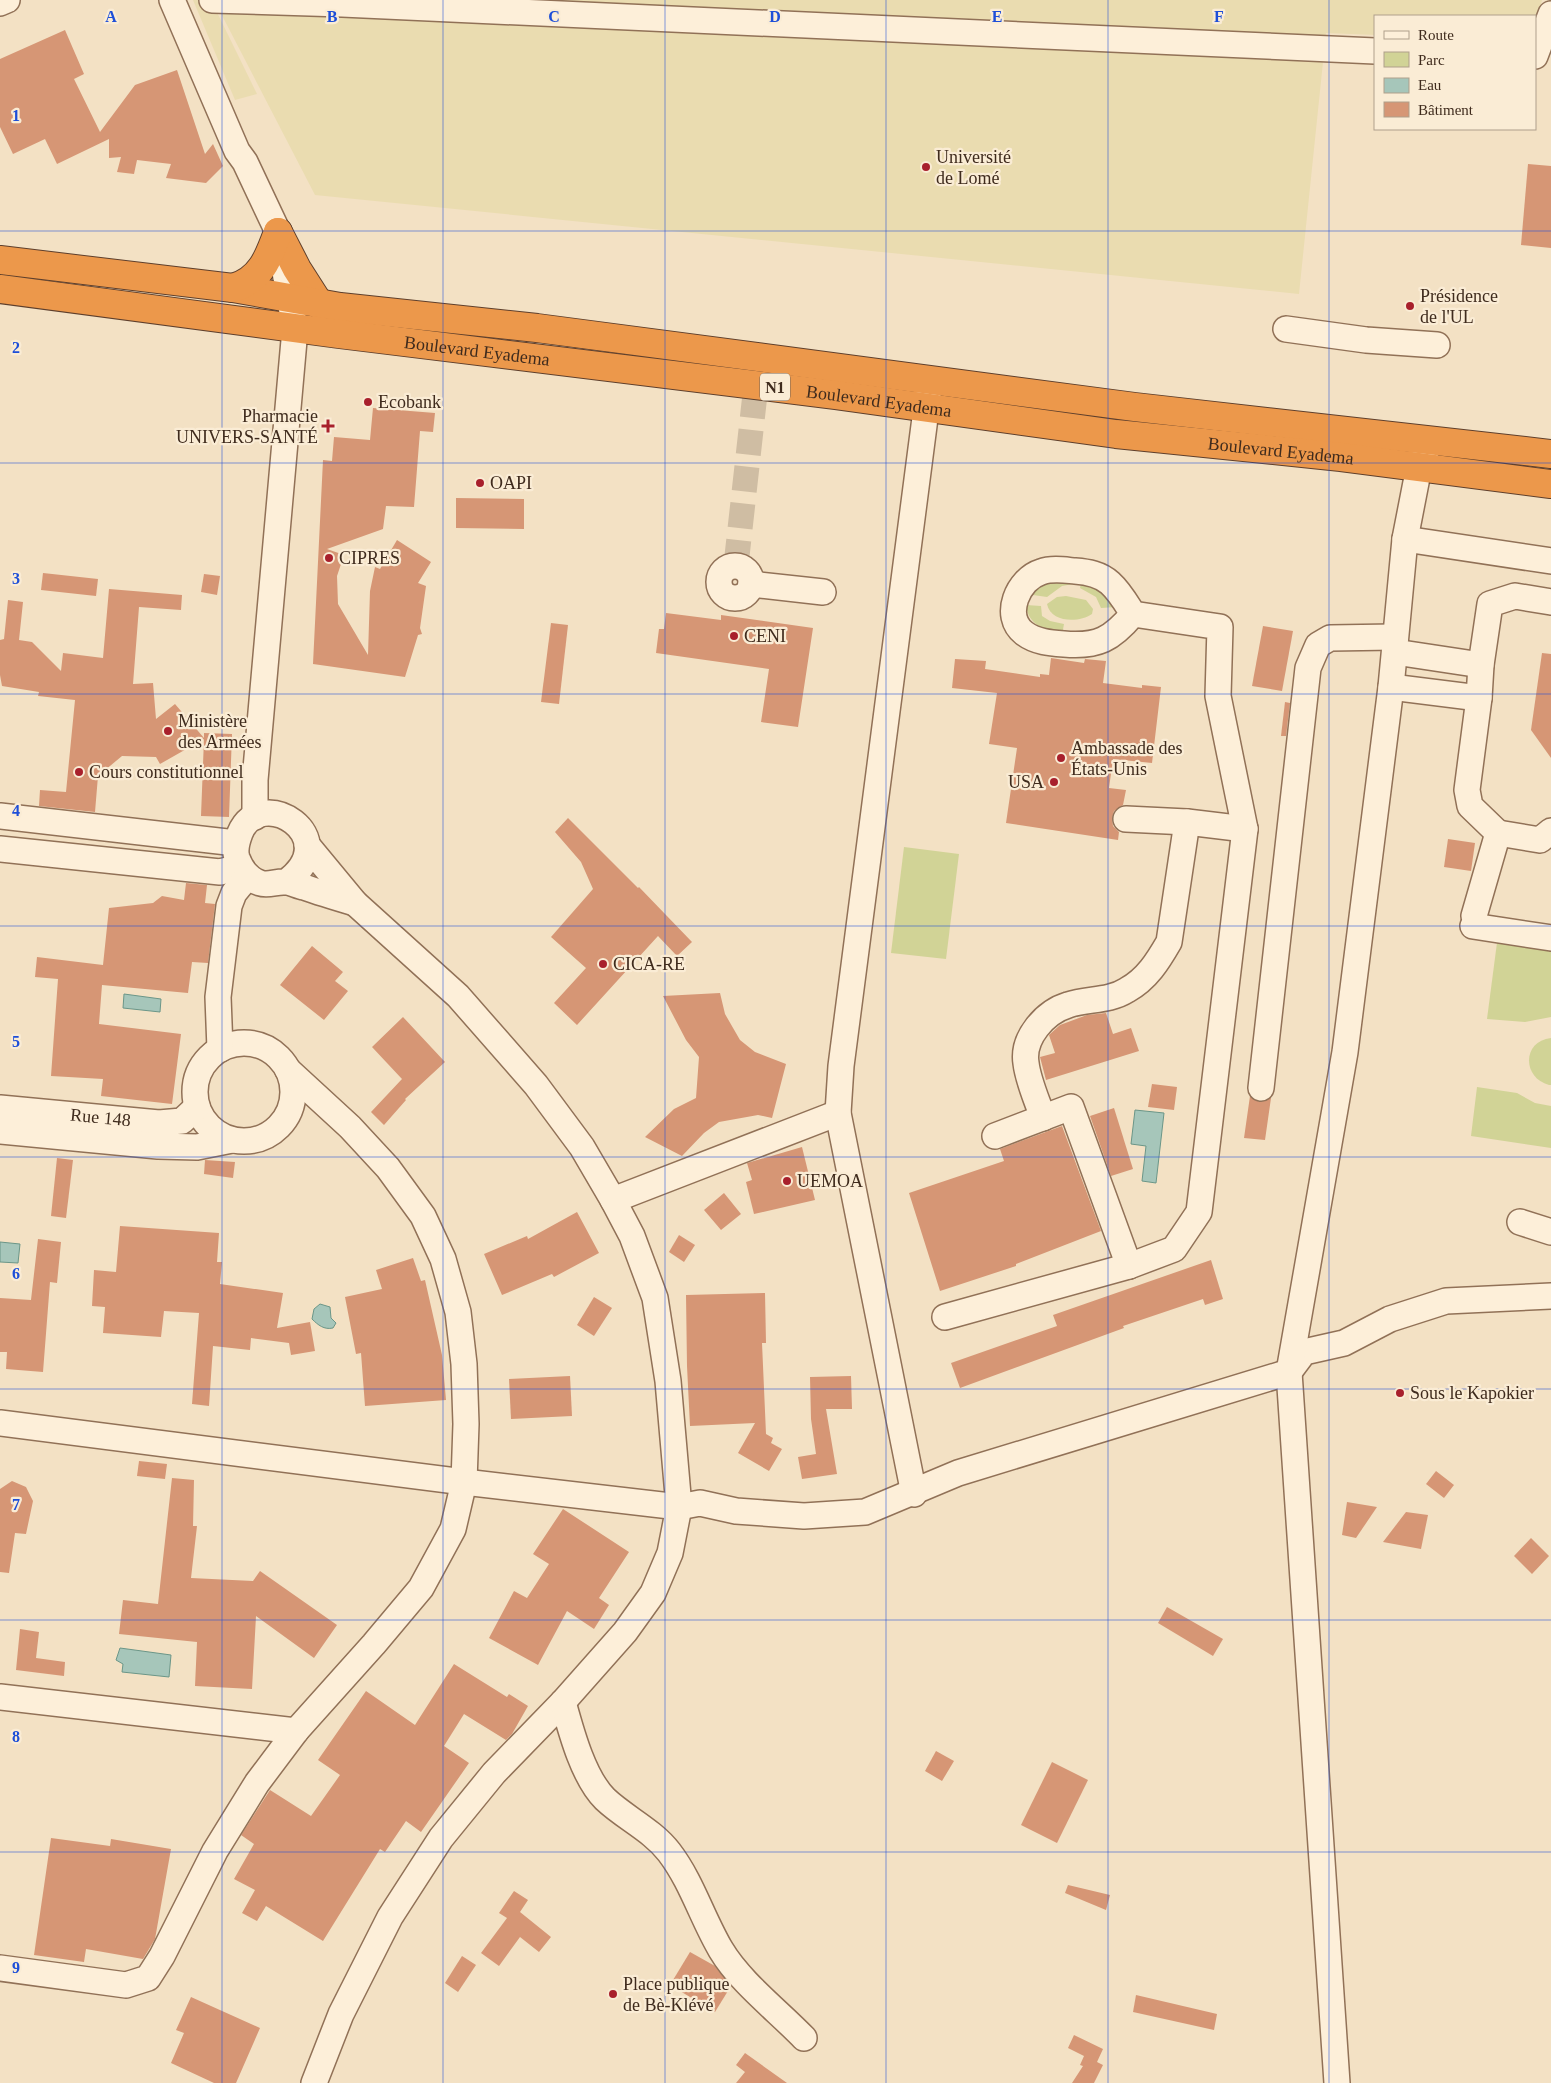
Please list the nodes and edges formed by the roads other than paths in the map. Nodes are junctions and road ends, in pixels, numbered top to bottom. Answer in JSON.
{"nodes":[{"id":1,"x":7,"y":0,"type":"edge"},
{"id":2,"x":172,"y":0,"type":"edge"},
{"id":3,"x":212,"y":0,"type":"edge"},
{"id":4,"x":343,"y":2,"type":"edge"},
{"id":5,"x":0,"y":3,"type":"edge"},
{"id":6,"x":1551,"y":14,"type":"edge"},
{"id":7,"x":1374,"y":51,"type":"edge"},
{"id":8,"x":1536,"y":53,"type":"edge"},
{"id":9,"x":1551,"y":55,"type":"edge"},
{"id":10,"x":1536,"y":56,"type":"edge"},
{"id":11,"x":278,"y":232,"type":"junction"},
{"id":12,"x":0,"y":260,"type":"edge"},
{"id":13,"x":0,"y":288,"type":"edge"},
{"id":14,"x":233,"y":288,"type":"junction"},
{"id":15,"x":290,"y":300,"type":"junction"},
{"id":16,"x":320,"y":305,"type":"junction"},
{"id":17,"x":296,"y":329,"type":"junction"},
{"id":18,"x":1286,"y":329,"type":"dead end"},
{"id":19,"x":1437,"y":345,"type":"dead end"},
{"id":20,"x":930,"y":380,"type":"junction"},
{"id":21,"x":926,"y":408,"type":"junction"},
{"id":22,"x":1430,"y":441,"type":"junction"},
{"id":23,"x":1551,"y":454,"type":"edge"},
{"id":24,"x":1418,"y":466,"type":"junction"},
{"id":25,"x":1551,"y":484,"type":"edge"},
{"id":26,"x":1406,"y":539,"type":"junction"},
{"id":27,"x":1551,"y":561,"type":"edge"},
{"id":28,"x":751,"y":584,"type":"dead end"},
{"id":29,"x":823,"y":592,"type":"dead end"},
{"id":30,"x":1551,"y":602,"type":"edge"},
{"id":31,"x":1133,"y":614,"type":"dead end"},
{"id":32,"x":1394,"y":645,"type":"junction"},
{"id":33,"x":1480,"y":665,"type":"junction"},
{"id":34,"x":1391,"y":687,"type":"junction"},
{"id":35,"x":1479,"y":698,"type":"junction"},
{"id":36,"x":0,"y":816,"type":"edge"},
{"id":37,"x":255,"y":817,"type":"junction"},
{"id":38,"x":1126,"y":819,"type":"dead end"},
{"id":39,"x":1187,"y":822,"type":"junction"},
{"id":40,"x":1245,"y":830,"type":"junction"},
{"id":41,"x":1551,"y":831,"type":"edge"},
{"id":42,"x":1498,"y":833,"type":"junction"},
{"id":43,"x":236,"y":843,"type":"junction"},
{"id":44,"x":307,"y":845,"type":"junction"},
{"id":45,"x":0,"y":849,"type":"edge"},
{"id":46,"x":244,"y":872,"type":"junction"},
{"id":47,"x":286,"y":882,"type":"junction"},
{"id":48,"x":355,"y":902,"type":"junction"},
{"id":49,"x":1551,"y":938,"type":"edge"},
{"id":50,"x":220,"y":1049,"type":"junction"},
{"id":51,"x":288,"y":1070,"type":"junction"},
{"id":52,"x":1261,"y":1088,"type":"dead end"},
{"id":53,"x":197,"y":1107,"type":"junction"},
{"id":54,"x":0,"y":1108,"type":"edge"},
{"id":55,"x":838,"y":1113,"type":"junction"},
{"id":56,"x":1043,"y":1118,"type":"junction"},
{"id":57,"x":0,"y":1131,"type":"edge"},
{"id":58,"x":995,"y":1136,"type":"dead end"},
{"id":59,"x":232,"y":1140,"type":"junction"},
{"id":60,"x":613,"y":1200,"type":"junction"},
{"id":61,"x":1520,"y":1222,"type":"dead end"},
{"id":62,"x":1551,"y":1232,"type":"edge"},
{"id":63,"x":1129,"y":1266,"type":"junction"},
{"id":64,"x":1551,"y":1296,"type":"edge"},
{"id":65,"x":945,"y":1317,"type":"dead end"},
{"id":66,"x":1289,"y":1372,"type":"junction"},
{"id":67,"x":0,"y":1423,"type":"edge"},
{"id":68,"x":464,"y":1482,"type":"junction"},
{"id":69,"x":914,"y":1494,"type":"junction"},
{"id":70,"x":678,"y":1507,"type":"junction"},
{"id":71,"x":0,"y":1697,"type":"edge"},
{"id":72,"x":563,"y":1702,"type":"junction"},
{"id":73,"x":296,"y":1732,"type":"junction"},
{"id":74,"x":0,"y":1968,"type":"edge"},
{"id":75,"x":804,"y":2038,"type":"dead end"},
{"id":76,"x":314,"y":2083,"type":"edge"},
{"id":77,"x":1337,"y":2083,"type":"edge"}],
"edges":[{"from":1,"to":5,"type":"street"},
{"from":2,"to":11,"type":"street"},
{"from":3,"to":4,"type":"street"},
{"from":4,"to":7,"type":"street"},
{"from":6,"to":8,"type":"street"},
{"from":9,"to":10,"type":"street"},
{"from":11,"to":14,"type":"highway"},
{"from":11,"to":15,"type":"street"},
{"from":11,"to":16,"type":"highway"},
{"from":12,"to":14,"type":"highway","name":"Boulevard Eyadema","number":"N1"},
{"from":13,"to":17,"type":"highway","name":"Boulevard Eyadema","number":"N1"},
{"from":14,"to":15,"type":"highway","name":"Boulevard Eyadema","number":"N1"},
{"from":15,"to":16,"type":"highway","name":"Boulevard Eyadema","number":"N1"},
{"from":15,"to":17,"type":"street"},
{"from":16,"to":20,"type":"highway","name":"Boulevard Eyadema","number":"N1"},
{"from":17,"to":21,"type":"highway","name":"Boulevard Eyadema","number":"N1"},
{"from":17,"to":37,"type":"street"},
{"from":18,"to":19,"type":"street"},
{"from":20,"to":21,"type":"street"},
{"from":20,"to":22,"type":"highway","name":"Boulevard Eyadema","number":"N1"},
{"from":21,"to":24,"type":"highway","name":"Boulevard Eyadema","number":"N1"},
{"from":21,"to":55,"type":"street"},
{"from":22,"to":23,"type":"highway","name":"Boulevard Eyadema","number":"N1"},
{"from":22,"to":24,"type":"street"},
{"from":24,"to":25,"type":"highway","name":"Boulevard Eyadema","number":"N1"},
{"from":24,"to":26,"type":"street"},
{"from":26,"to":27,"type":"street"},
{"from":26,"to":32,"type":"street"},
{"from":28,"to":29,"type":"street"},
{"from":30,"to":33,"type":"street"},
{"from":31,"to":40,"type":"street"},
{"from":32,"to":33,"type":"street"},
{"from":32,"to":34,"type":"street"},
{"from":32,"to":52,"type":"street"},
{"from":33,"to":35,"type":"street"},
{"from":34,"to":35,"type":"street"},
{"from":34,"to":66,"type":"street"},
{"from":35,"to":42,"type":"street"},
{"from":36,"to":43,"type":"street"},
{"from":37,"to":43,"type":"street"},
{"from":37,"to":44,"type":"street"},
{"from":38,"to":39,"type":"street"},
{"from":39,"to":40,"type":"street"},
{"from":39,"to":56,"type":"street"},
{"from":40,"to":63,"type":"street"},
{"from":41,"to":42,"type":"street"},
{"from":42,"to":49,"type":"street"},
{"from":43,"to":46,"type":"street"},
{"from":44,"to":47,"type":"street"},
{"from":44,"to":48,"type":"street"},
{"from":45,"to":46,"type":"street"},
{"from":46,"to":47,"type":"street"},
{"from":46,"to":50,"type":"street"},
{"from":47,"to":48,"type":"street"},
{"from":48,"to":60,"type":"street"},
{"from":50,"to":51,"type":"street"},
{"from":50,"to":53,"type":"street"},
{"from":51,"to":59,"type":"street"},
{"from":51,"to":68,"type":"street"},
{"from":53,"to":54,"type":"street","name":"Rue 148"},
{"from":53,"to":59,"type":"street"},
{"from":55,"to":60,"type":"street"},
{"from":55,"to":69,"type":"street"},
{"from":56,"to":58,"type":"street"},
{"from":56,"to":63,"type":"street"},
{"from":57,"to":59,"type":"street"},
{"from":60,"to":70,"type":"street"},
{"from":61,"to":62,"type":"street"},
{"from":63,"to":65,"type":"street"},
{"from":64,"to":66,"type":"street"},
{"from":66,"to":69,"type":"street"},
{"from":66,"to":77,"type":"street"},
{"from":67,"to":68,"type":"street"},
{"from":68,"to":70,"type":"street"},
{"from":68,"to":73,"type":"street"},
{"from":69,"to":70,"type":"street"},
{"from":70,"to":72,"type":"street"},
{"from":71,"to":73,"type":"street"},
{"from":72,"to":75,"type":"street"},
{"from":72,"to":76,"type":"street"},
{"from":73,"to":74,"type":"street"}]}
